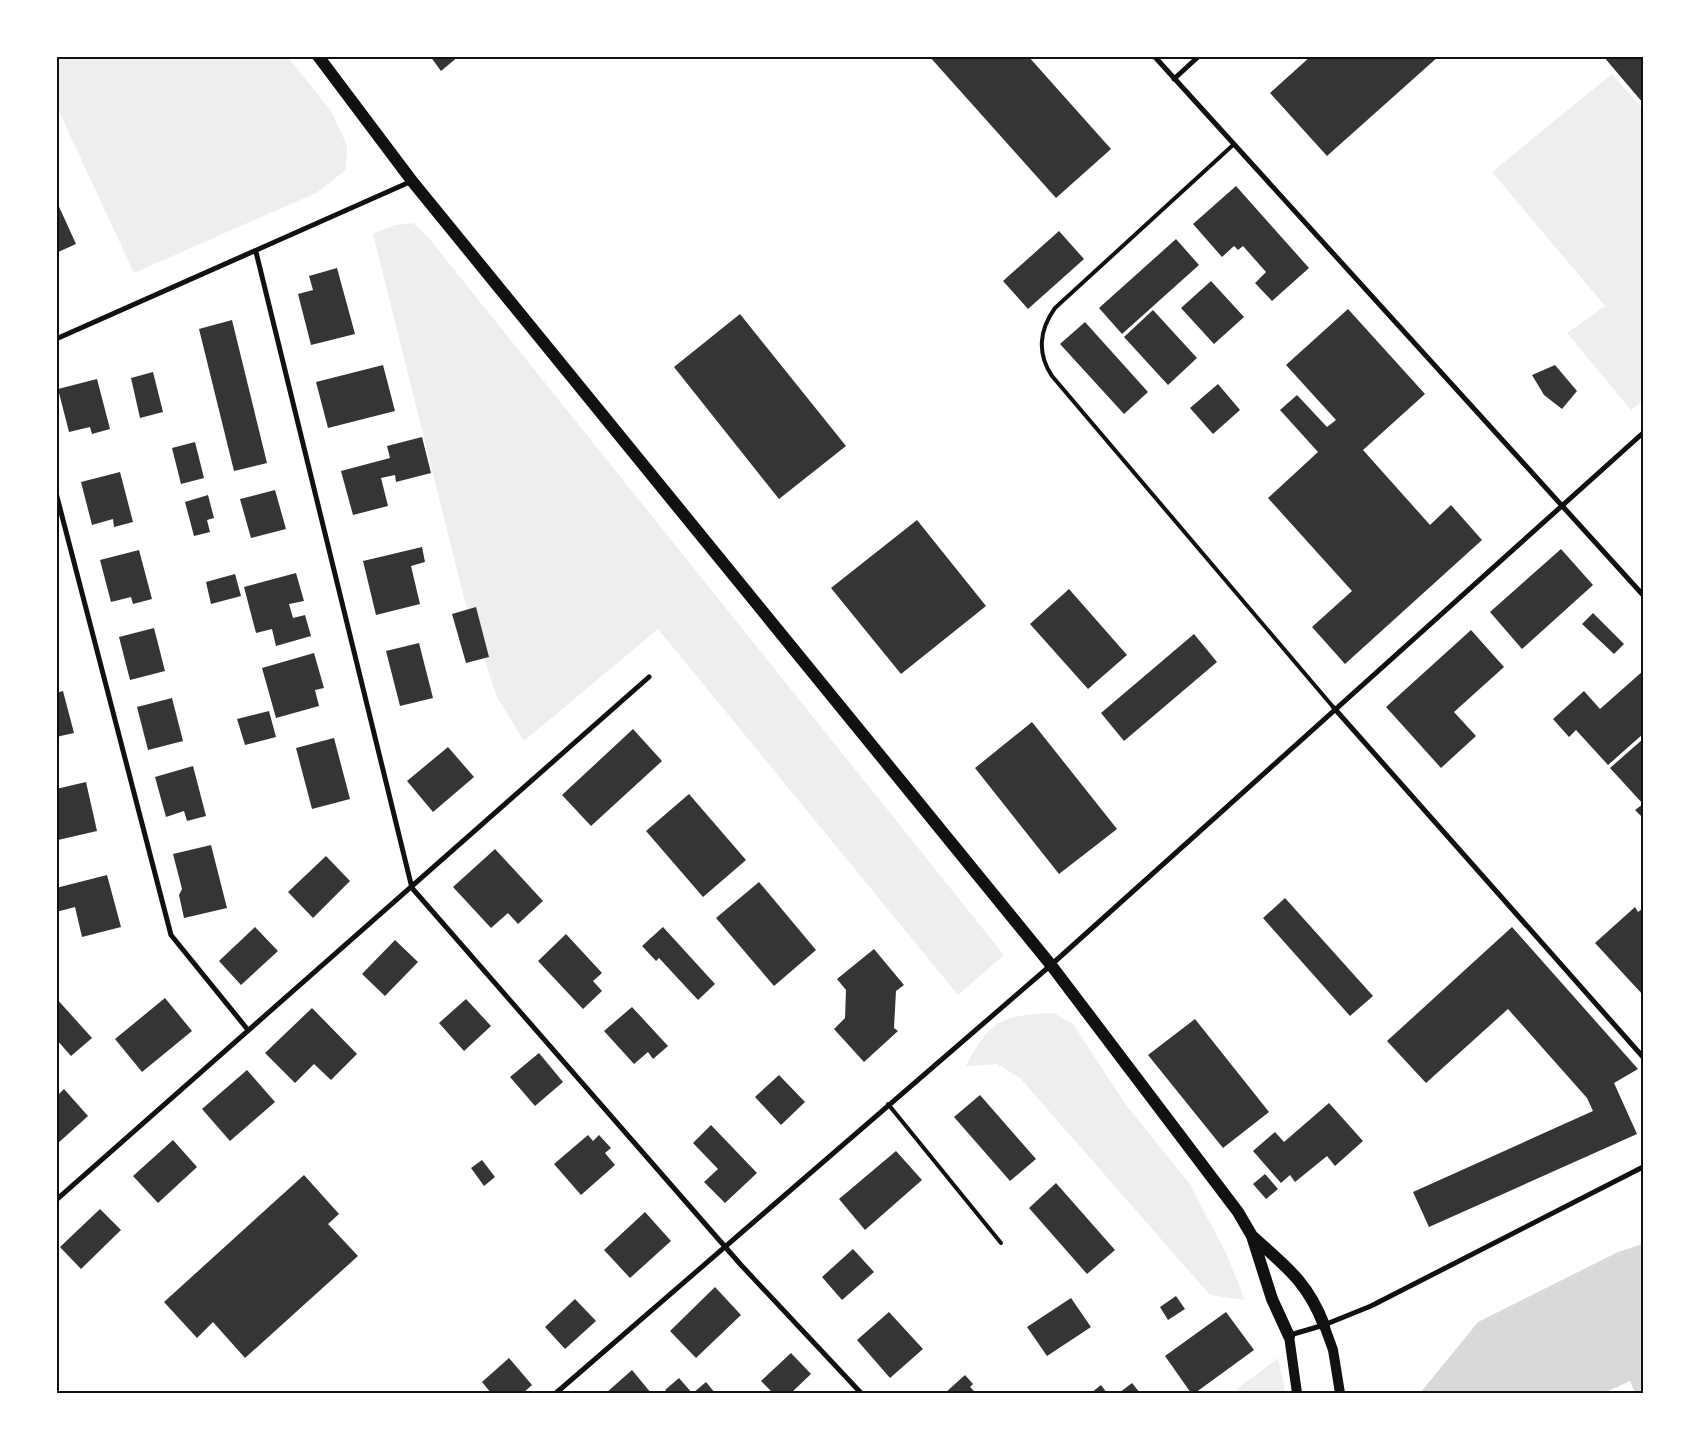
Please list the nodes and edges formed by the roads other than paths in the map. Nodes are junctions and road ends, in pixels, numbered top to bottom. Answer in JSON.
{"nodes":[{"id":1,"x":318,"y":56,"type":"edge"},
{"id":2,"x":1154,"y":56,"type":"edge"},
{"id":3,"x":1200,"y":56,"type":"edge"},
{"id":4,"x":1174,"y":79,"type":"junction"},
{"id":5,"x":1233,"y":145,"type":"junction"},
{"id":6,"x":412,"y":181,"type":"junction"},
{"id":7,"x":256,"y":252,"type":"junction"},
{"id":8,"x":56,"y":339,"type":"edge"},
{"id":9,"x":1643,"y":432,"type":"edge"},
{"id":10,"x":56,"y":493,"type":"edge"},
{"id":11,"x":1561,"y":505,"type":"junction"},
{"id":12,"x":1643,"y":595,"type":"edge"},
{"id":13,"x":649,"y":678,"type":"dead end"},
{"id":14,"x":1334,"y":708,"type":"junction"},
{"id":15,"x":412,"y":888,"type":"junction"},
{"id":16,"x":1051,"y":965,"type":"junction"},
{"id":17,"x":248,"y":1030,"type":"junction"},
{"id":18,"x":1643,"y":1057,"type":"edge"},
{"id":19,"x":888,"y":1104,"type":"junction"},
{"id":20,"x":1643,"y":1167,"type":"edge"},
{"id":21,"x":56,"y":1200,"type":"edge"},
{"id":22,"x":1252,"y":1236,"type":"junction"},
{"id":23,"x":1001,"y":1243,"type":"dead end"},
{"id":24,"x":726,"y":1247,"type":"junction"},
{"id":25,"x":1324,"y":1325,"type":"junction"},
{"id":26,"x":1289,"y":1336,"type":"junction"},
{"id":27,"x":556,"y":1393,"type":"edge"},
{"id":28,"x":861,"y":1393,"type":"edge"},
{"id":29,"x":1297,"y":1393,"type":"edge"},
{"id":30,"x":1340,"y":1393,"type":"edge"}],
"edges":[{"from":1,"to":6,"type":"main road"},
{"from":2,"to":4,"type":"street"},
{"from":3,"to":4,"type":"street"},
{"from":4,"to":5,"type":"street"},
{"from":5,"to":11,"type":"street"},
{"from":5,"to":14,"type":"lane"},
{"from":6,"to":7,"type":"street"},
{"from":6,"to":16,"type":"main road"},
{"from":7,"to":8,"type":"street"},
{"from":7,"to":15,"type":"street"},
{"from":9,"to":11,"type":"street"},
{"from":10,"to":17,"type":"street"},
{"from":11,"to":12,"type":"street"},
{"from":11,"to":14,"type":"street"},
{"from":13,"to":15,"type":"street"},
{"from":14,"to":16,"type":"street"},
{"from":14,"to":18,"type":"street"},
{"from":15,"to":17,"type":"street"},
{"from":15,"to":24,"type":"street"},
{"from":16,"to":19,"type":"street"},
{"from":16,"to":22,"type":"main road"},
{"from":17,"to":21,"type":"street"},
{"from":19,"to":23,"type":"lane"},
{"from":19,"to":24,"type":"street"},
{"from":20,"to":25,"type":"street"},
{"from":22,"to":25,"type":"main road"},
{"from":22,"to":26,"type":"main road"},
{"from":24,"to":27,"type":"street"},
{"from":24,"to":28,"type":"street"},
{"from":25,"to":26,"type":"street"},
{"from":25,"to":30,"type":"main road"},
{"from":26,"to":29,"type":"main road"}]}
